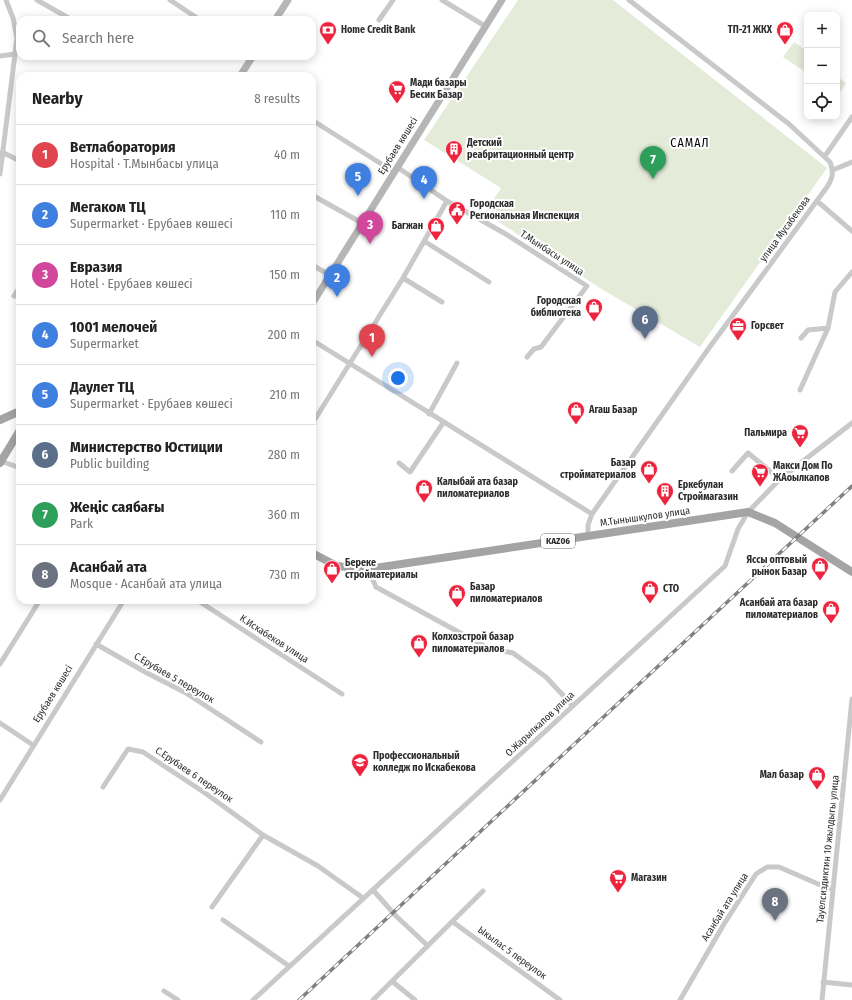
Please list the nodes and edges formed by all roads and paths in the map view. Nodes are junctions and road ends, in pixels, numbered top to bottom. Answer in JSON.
{"nodes":[{"id":1,"x":6,"y":0,"type":"edge"},
{"id":2,"x":37,"y":0,"type":"edge"},
{"id":3,"x":170,"y":0,"type":"edge"},
{"id":4,"x":288,"y":0,"type":"edge"},
{"id":5,"x":393,"y":0,"type":"edge"},
{"id":6,"x":442,"y":0,"type":"edge"},
{"id":7,"x":502,"y":0,"type":"edge"},
{"id":8,"x":629,"y":0,"type":"edge"},
{"id":9,"x":65,"y":16,"type":"edge"},
{"id":10,"x":194,"y":16,"type":"edge"},
{"id":11,"x":278,"y":16,"type":"edge"},
{"id":12,"x":379,"y":20,"type":"dead end"},
{"id":13,"x":485,"y":26,"type":"junction"},
{"id":14,"x":16,"y":33,"type":"edge"},
{"id":15,"x":16,"y":46,"type":"edge"},
{"id":16,"x":15,"y":54,"type":"junction"},
{"id":17,"x":0,"y":56,"type":"edge"},
{"id":18,"x":250,"y":60,"type":"edge"},
{"id":19,"x":243,"y":72,"type":"edge"},
{"id":20,"x":852,"y":117,"type":"edge"},
{"id":21,"x":316,"y":122,"type":"edge"},
{"id":22,"x":2,"y":152,"type":"junction"},
{"id":23,"x":825,"y":156,"type":"junction"},
{"id":24,"x":16,"y":159,"type":"edge"},
{"id":25,"x":852,"y":162,"type":"edge"},
{"id":26,"x":396,"y":170,"type":"junction"},
{"id":27,"x":834,"y":170,"type":"junction"},
{"id":28,"x":0,"y":173,"type":"edge"},
{"id":29,"x":316,"y":196,"type":"edge"},
{"id":30,"x":447,"y":201,"type":"junction"},
{"id":31,"x":817,"y":201,"type":"junction"},
{"id":32,"x":362,"y":223,"type":"junction"},
{"id":33,"x":852,"y":231,"type":"edge"},
{"id":34,"x":424,"y":241,"type":"junction"},
{"id":35,"x":316,"y":267,"type":"edge"},
{"id":36,"x":852,"y":272,"type":"edge"},
{"id":37,"x":330,"y":275,"type":"junction"},
{"id":38,"x":403,"y":278,"type":"junction"},
{"id":39,"x":489,"y":282,"type":"dead end"},
{"id":40,"x":16,"y":293,"type":"edge"},
{"id":41,"x":14,"y":296,"type":"dead end"},
{"id":42,"x":316,"y":298,"type":"edge"},
{"id":43,"x":442,"y":302,"type":"dead end"},
{"id":44,"x":828,"y":328,"type":"junction"},
{"id":45,"x":801,"y":338,"type":"dead end"},
{"id":46,"x":316,"y":343,"type":"edge"},
{"id":47,"x":527,"y":357,"type":"dead end"},
{"id":48,"x":457,"y":363,"type":"dead end"},
{"id":49,"x":349,"y":364,"type":"junction"},
{"id":50,"x":800,"y":390,"type":"dead end"},
{"id":51,"x":16,"y":414,"type":"edge"},
{"id":52,"x":429,"y":414,"type":"junction"},
{"id":53,"x":316,"y":418,"type":"edge"},
{"id":54,"x":0,"y":420,"type":"edge"},
{"id":55,"x":443,"y":423,"type":"junction"},
{"id":56,"x":852,"y":423,"type":"edge"},
{"id":57,"x":16,"y":437,"type":"edge"},
{"id":58,"x":1,"y":462,"type":"edge"},
{"id":59,"x":399,"y":463,"type":"dead end"},
{"id":60,"x":16,"y":467,"type":"edge"},
{"id":61,"x":732,"y":471,"type":"dead end"},
{"id":62,"x":780,"y":479,"type":"junction"},
{"id":63,"x":748,"y":512,"type":"junction"},
{"id":64,"x":592,"y":514,"type":"junction"},
{"id":65,"x":588,"y":536,"type":"junction"},
{"id":66,"x":316,"y":555,"type":"edge"},
{"id":67,"x":368,"y":569,"type":"junction"},
{"id":68,"x":852,"y":572,"type":"edge"},
{"id":69,"x":38,"y":604,"type":"edge"},
{"id":70,"x":121,"y":604,"type":"edge"},
{"id":71,"x":203,"y":604,"type":"edge"},
{"id":72,"x":96,"y":644,"type":"junction"},
{"id":73,"x":0,"y":664,"type":"edge"},
{"id":74,"x":342,"y":694,"type":"dead end"},
{"id":75,"x":852,"y":699,"type":"edge"},
{"id":76,"x":573,"y":706,"type":"junction"},
{"id":77,"x":0,"y":723,"type":"edge"},
{"id":78,"x":262,"y":742,"type":"dead end"},
{"id":79,"x":33,"y":745,"type":"junction"},
{"id":80,"x":104,"y":787,"type":"dead end"},
{"id":81,"x":0,"y":800,"type":"edge"},
{"id":82,"x":263,"y":835,"type":"junction"},
{"id":83,"x":833,"y":889,"type":"junction"},
{"id":84,"x":373,"y":890,"type":"junction"},
{"id":85,"x":483,"y":891,"type":"dead end"},
{"id":86,"x":364,"y":898,"type":"junction"},
{"id":87,"x":212,"y":907,"type":"dead end"},
{"id":88,"x":223,"y":920,"type":"dead end"},
{"id":89,"x":453,"y":922,"type":"junction"},
{"id":90,"x":428,"y":946,"type":"junction"},
{"id":91,"x":289,"y":966,"type":"junction"},
{"id":92,"x":393,"y":982,"type":"junction"},
{"id":93,"x":823,"y":982,"type":"junction"},
{"id":94,"x":852,"y":985,"type":"edge"},
{"id":95,"x":164,"y":991,"type":"dead end"},
{"id":96,"x":178,"y":1000,"type":"edge"},
{"id":97,"x":253,"y":1000,"type":"edge"},
{"id":98,"x":373,"y":1000,"type":"edge"},
{"id":99,"x":415,"y":1000,"type":"edge"},
{"id":100,"x":560,"y":1000,"type":"edge"},
{"id":101,"x":680,"y":1000,"type":"edge"},
{"id":102,"x":822,"y":1000,"type":"edge"}],
"edges":[{"from":1,"to":14,"type":"street"},
{"from":2,"to":9,"type":"street"},
{"from":3,"to":10,"type":"street"},
{"from":4,"to":11,"type":"main road"},
{"from":5,"to":12,"type":"street"},
{"from":6,"to":13,"type":"street"},
{"from":7,"to":13,"type":"main road","name":"Ерубаев көшесі"},
{"from":8,"to":23,"type":"street"},
{"from":13,"to":26,"type":"main road","name":"Ерубаев көшесі"},
{"from":15,"to":16,"type":"street"},
{"from":16,"to":17,"type":"street"},
{"from":16,"to":22,"type":"street"},
{"from":18,"to":19,"type":"main road"},
{"from":20,"to":23,"type":"street"},
{"from":21,"to":26,"type":"street","name":"Т.Мынбасы улица"},
{"from":22,"to":24,"type":"street"},
{"from":22,"to":28,"type":"street"},
{"from":23,"to":27,"type":"street"},
{"from":25,"to":27,"type":"street"},
{"from":26,"to":30,"type":"street","name":"Т.Мынбасы улица"},
{"from":26,"to":32,"type":"main road","name":"Ерубаев көшесі"},
{"from":27,"to":31,"type":"street","name":"улица Мусабекова"},
{"from":29,"to":32,"type":"street"},
{"from":30,"to":34,"type":"street"},
{"from":30,"to":47,"type":"street","name":"Т.Мынбасы улица"},
{"from":31,"to":33,"type":"street"},
{"from":31,"to":64,"type":"street","name":"улица Мусабекова"},
{"from":32,"to":37,"type":"main road","name":"Ерубаев көшесі"},
{"from":34,"to":38,"type":"street"},
{"from":34,"to":39,"type":"street"},
{"from":35,"to":37,"type":"street"},
{"from":36,"to":44,"type":"street"},
{"from":37,"to":42,"type":"main road","name":"Ерубаев көшесі"},
{"from":38,"to":43,"type":"street"},
{"from":38,"to":49,"type":"street"},
{"from":40,"to":41,"type":"street"},
{"from":44,"to":45,"type":"street"},
{"from":44,"to":50,"type":"street"},
{"from":46,"to":49,"type":"street"},
{"from":48,"to":52,"type":"street"},
{"from":49,"to":52,"type":"street"},
{"from":49,"to":53,"type":"street"},
{"from":51,"to":54,"type":"main road"},
{"from":52,"to":55,"type":"street"},
{"from":55,"to":59,"type":"street"},
{"from":55,"to":64,"type":"street"},
{"from":56,"to":62,"type":"street","name":"О.Жарылкапов улица"},
{"from":57,"to":58,"type":"main road"},
{"from":58,"to":60,"type":"street"},
{"from":61,"to":62,"type":"street"},
{"from":62,"to":63,"type":"street","name":"О.Жарылкапов улица"},
{"from":63,"to":65,"type":"main road","name":"М.Тынышкулов улица","number":"KАZ06"},
{"from":63,"to":68,"type":"main road"},
{"from":63,"to":76,"type":"street","name":"О.Жарылкапов улица"},
{"from":64,"to":65,"type":"street"},
{"from":65,"to":67,"type":"main road","name":"М.Тынышкулов улица","number":"KАZ06"},
{"from":66,"to":67,"type":"main road","name":"М.Тынышкулов улица","number":"KАZ06"},
{"from":67,"to":76,"type":"street"},
{"from":69,"to":73,"type":"street"},
{"from":70,"to":72,"type":"street","name":"Ерубаев көшесі"},
{"from":71,"to":74,"type":"street","name":"К.Искабеков улица"},
{"from":72,"to":78,"type":"street","name":"С.Ерубаев 5 переулок"},
{"from":72,"to":79,"type":"street","name":"Ерубаев көшесі"},
{"from":75,"to":83,"type":"street","name":"Тауелсиздиктин 10 жылдыгы улица"},
{"from":76,"to":84,"type":"street","name":"О.Жарылкапов улица"},
{"from":77,"to":79,"type":"street"},
{"from":79,"to":81,"type":"street","name":"Ерубаев көшесі"},
{"from":80,"to":82,"type":"street","name":"С.Ерубаев 6 переулок"},
{"from":82,"to":86,"type":"street","name":"С.Ерубаев 6 переулок"},
{"from":82,"to":87,"type":"street"},
{"from":83,"to":93,"type":"street","name":"Тауелсиздиктин 10 жылдыгы улица"},
{"from":83,"to":101,"type":"street","name":"Асанбай ата улица"},
{"from":84,"to":86,"type":"street","name":"О.Жарылкапов улица"},
{"from":84,"to":90,"type":"street"},
{"from":85,"to":89,"type":"street"},
{"from":86,"to":91,"type":"street","name":"О.Жарылкапов улица"},
{"from":88,"to":91,"type":"street"},
{"from":89,"to":90,"type":"street"},
{"from":89,"to":100,"type":"street","name":"Ыкылас 5 переулок"},
{"from":90,"to":92,"type":"street"},
{"from":91,"to":97,"type":"street","name":"О.Жарылкапов улица"},
{"from":92,"to":98,"type":"street"},
{"from":92,"to":99,"type":"street"},
{"from":93,"to":94,"type":"street"},
{"from":93,"to":102,"type":"street","name":"Тауелсиздиктин 10 жылдыгы улица"},
{"from":95,"to":96,"type":"street"}]}
